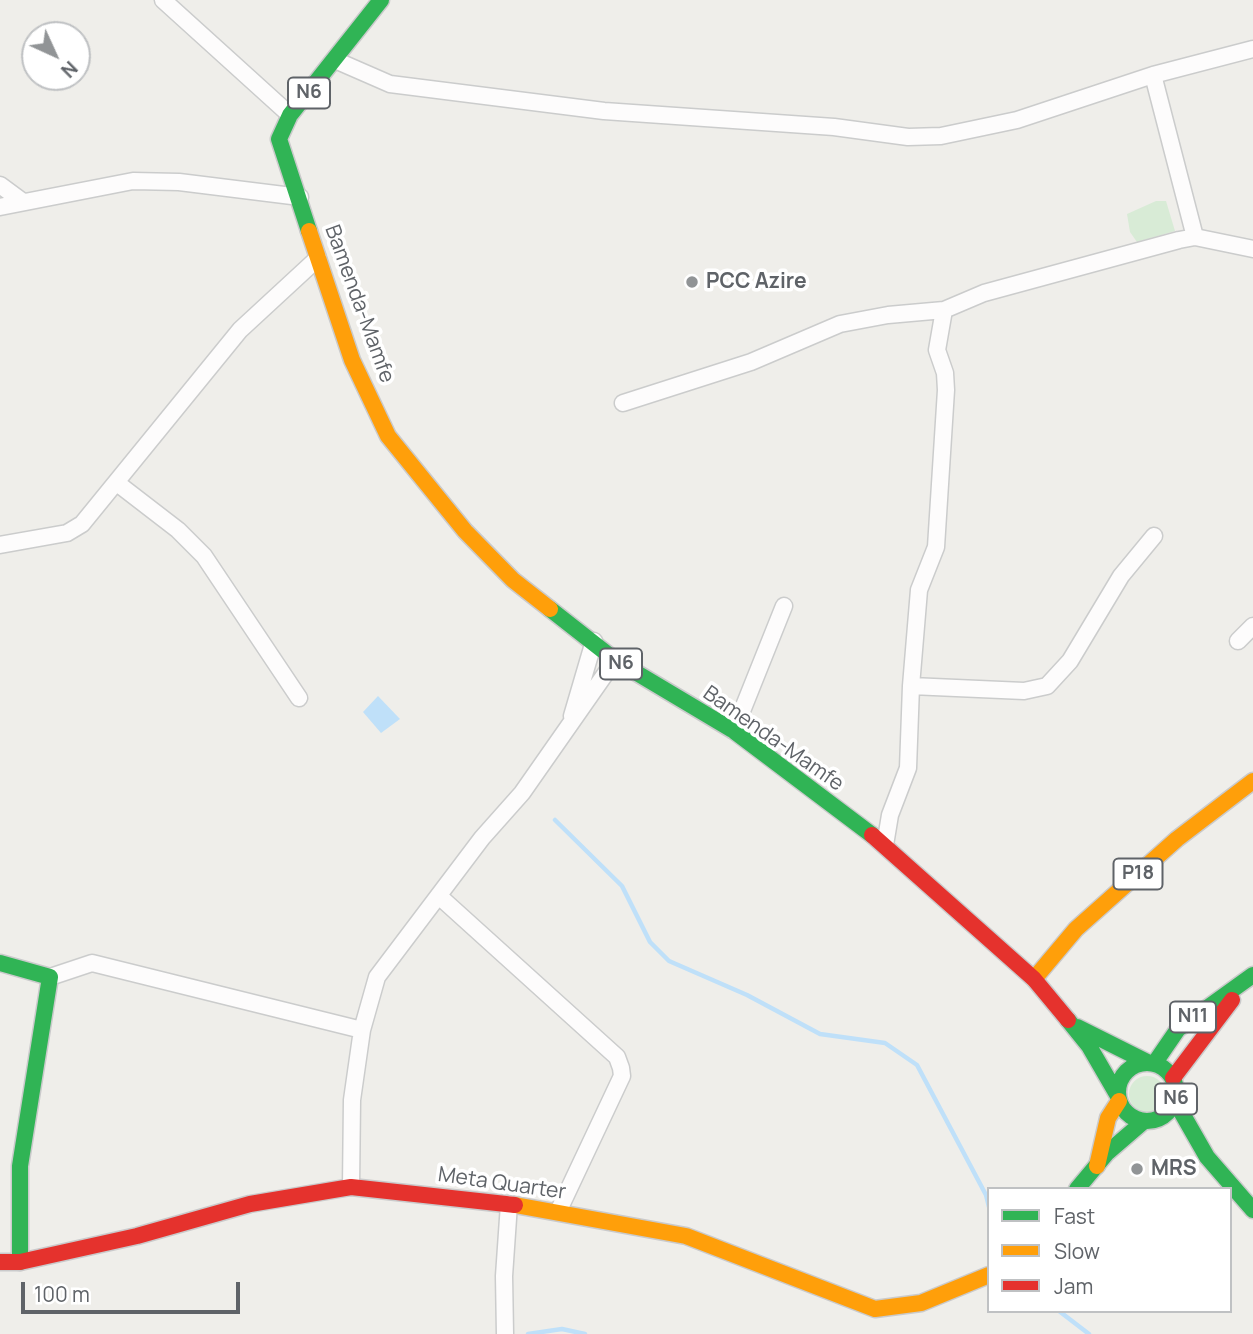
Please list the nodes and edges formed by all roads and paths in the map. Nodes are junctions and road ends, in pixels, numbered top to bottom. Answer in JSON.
{"nodes":[{"id":1,"x":163,"y":0,"type":"edge"},
{"id":2,"x":381,"y":0,"type":"edge"},
{"id":3,"x":1253,"y":50,"type":"edge"},
{"id":4,"x":335,"y":60,"type":"junction"},
{"id":5,"x":1153,"y":75,"type":"junction"},
{"id":6,"x":290,"y":115,"type":"junction"},
{"id":7,"x":0,"y":185,"type":"edge"},
{"id":8,"x":295,"y":197,"type":"junction"},
{"id":9,"x":23,"y":202,"type":"junction"},
{"id":10,"x":0,"y":207,"type":"edge"},
{"id":11,"x":1195,"y":237,"type":"junction"},
{"id":12,"x":1253,"y":249,"type":"edge"},
{"id":13,"x":318,"y":258,"type":"junction"},
{"id":14,"x":944,"y":310,"type":"junction"},
{"id":15,"x":623,"y":403,"type":"dead end"},
{"id":16,"x":117,"y":482,"type":"junction"},
{"id":17,"x":1154,"y":536,"type":"dead end"},
{"id":18,"x":0,"y":545,"type":"edge"},
{"id":19,"x":784,"y":606,"type":"dead end"},
{"id":20,"x":1253,"y":626,"type":"edge"},
{"id":21,"x":594,"y":641,"type":"junction"},
{"id":22,"x":1238,"y":641,"type":"dead end"},
{"id":23,"x":615,"y":660,"type":"junction"},
{"id":24,"x":911,"y":686,"type":"junction"},
{"id":25,"x":299,"y":698,"type":"dead end"},
{"id":26,"x":569,"y":729,"type":"junction"},
{"id":27,"x":734,"y":731,"type":"junction"},
{"id":28,"x":1253,"y":781,"type":"edge"},
{"id":29,"x":885,"y":845,"type":"junction"},
{"id":30,"x":440,"y":897,"type":"junction"},
{"id":31,"x":0,"y":963,"type":"edge"},
{"id":32,"x":50,"y":977,"type":"junction"},
{"id":33,"x":1034,"y":979,"type":"junction"},
{"id":34,"x":1248,"y":979,"type":"edge"},
{"id":35,"x":1074,"y":1026,"type":"junction"},
{"id":36,"x":362,"y":1030,"type":"junction"},
{"id":37,"x":1151,"y":1063,"type":"junction"},
{"id":38,"x":1173,"y":1078,"type":"junction"},
{"id":39,"x":1119,"y":1099,"type":"junction"},
{"id":40,"x":1175,"y":1101,"type":"junction"},
{"id":41,"x":1145,"y":1122,"type":"junction"},
{"id":42,"x":1207,"y":1157,"type":"junction"},
{"id":43,"x":1097,"y":1166,"type":"junction"},
{"id":44,"x":351,"y":1187,"type":"junction"},
{"id":45,"x":1079,"y":1187,"type":"edge"},
{"id":46,"x":509,"y":1204,"type":"junction"},
{"id":47,"x":1253,"y":1210,"type":"edge"},
{"id":48,"x":558,"y":1212,"type":"junction"},
{"id":49,"x":0,"y":1262,"type":"edge"},
{"id":50,"x":20,"y":1262,"type":"junction"},
{"id":51,"x":987,"y":1276,"type":"edge"},
{"id":52,"x":505,"y":1334,"type":"edge"}],
"edges":[{"from":1,"to":6,"type":"street"},
{"from":2,"to":4,"type":"main road","name":"Bamenda-Mamfe","number":"N6"},
{"from":3,"to":5,"type":"street"},
{"from":4,"to":5,"type":"street"},
{"from":4,"to":6,"type":"main road","name":"Bamenda-Mamfe","number":"N6"},
{"from":5,"to":11,"type":"street"},
{"from":6,"to":8,"type":"main road","name":"Bamenda-Mamfe","number":"N6"},
{"from":7,"to":9,"type":"street"},
{"from":8,"to":9,"type":"street"},
{"from":8,"to":13,"type":"main road","name":"Bamenda-Mamfe","number":"N6"},
{"from":9,"to":10,"type":"street"},
{"from":11,"to":12,"type":"street"},
{"from":11,"to":14,"type":"street"},
{"from":13,"to":16,"type":"street"},
{"from":13,"to":21,"type":"main road","name":"Bamenda-Mamfe","number":"N6"},
{"from":14,"to":15,"type":"street"},
{"from":14,"to":24,"type":"street"},
{"from":16,"to":18,"type":"street"},
{"from":16,"to":25,"type":"street"},
{"from":17,"to":24,"type":"street"},
{"from":19,"to":27,"type":"street"},
{"from":20,"to":22,"type":"street"},
{"from":21,"to":23,"type":"main road","name":"Bamenda-Mamfe","number":"N6"},
{"from":21,"to":26,"type":"street"},
{"from":23,"to":26,"type":"street"},
{"from":23,"to":27,"type":"main road","name":"Bamenda-Mamfe","number":"N6"},
{"from":24,"to":29,"type":"street"},
{"from":26,"to":30,"type":"street"},
{"from":27,"to":29,"type":"main road","name":"Bamenda-Mamfe","number":"N6"},
{"from":28,"to":33,"type":"main road","number":"P18"},
{"from":29,"to":33,"type":"main road","name":"Bamenda-Mamfe","number":"N6"},
{"from":30,"to":36,"type":"street"},
{"from":30,"to":48,"type":"street"},
{"from":31,"to":32,"type":"main road"},
{"from":32,"to":36,"type":"street"},
{"from":32,"to":50,"type":"main road"},
{"from":33,"to":35,"type":"main road","name":"Bamenda-Mamfe","number":"N6"},
{"from":34,"to":37,"type":"main road","number":"N11"},
{"from":34,"to":38,"type":"main road","number":"N11"},
{"from":35,"to":37,"type":"main road","name":"Bamenda-Mamfe","number":"N6"},
{"from":35,"to":39,"type":"main road","name":"Bamenda-Mamfe","number":"N6"},
{"from":36,"to":44,"type":"street"},
{"from":37,"to":38,"type":"main road","number":"N6"},
{"from":37,"to":39,"type":"main road","number":"N6"},
{"from":38,"to":40,"type":"main road","number":"N6"},
{"from":39,"to":41,"type":"main road","number":"N6"},
{"from":39,"to":43,"type":"main road"},
{"from":40,"to":41,"type":"main road","number":"N6"},
{"from":40,"to":42,"type":"main road","number":"N6"},
{"from":41,"to":42,"type":"main road","number":"N6"},
{"from":41,"to":43,"type":"main road"},
{"from":42,"to":47,"type":"main road","number":"N6"},
{"from":43,"to":45,"type":"main road"},
{"from":44,"to":46,"type":"main road","name":"Meta Quarter"},
{"from":44,"to":50,"type":"main road","name":"Meta Quarter"},
{"from":46,"to":48,"type":"main road","name":"Meta Quarter"},
{"from":46,"to":52,"type":"street"},
{"from":48,"to":51,"type":"main road","name":"Meta Quarter"},
{"from":49,"to":50,"type":"main road","name":"Meta Quarter"}]}
